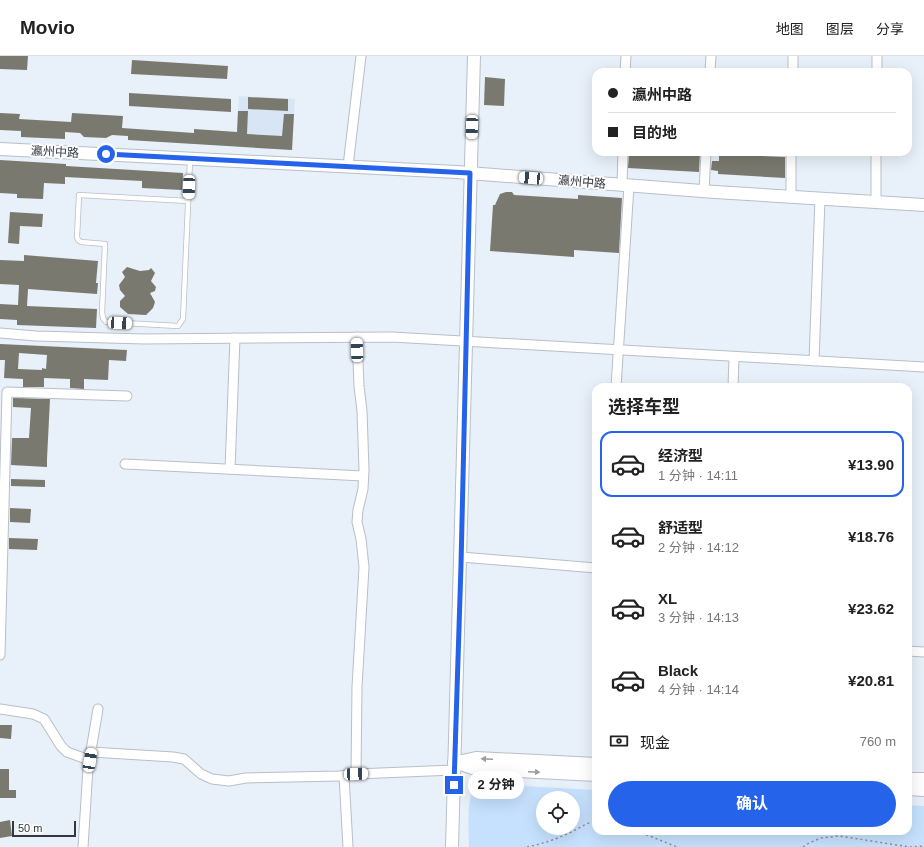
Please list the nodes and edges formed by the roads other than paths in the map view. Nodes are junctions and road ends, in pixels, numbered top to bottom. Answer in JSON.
{"nodes":[{"id":1,"x":361,"y":56,"type":"edge"},
{"id":2,"x":474,"y":56,"type":"edge"},
{"id":3,"x":626,"y":56,"type":"edge"},
{"id":4,"x":711,"y":56,"type":"edge"},
{"id":5,"x":793,"y":56,"type":"edge"},
{"id":6,"x":877,"y":56,"type":"edge"},
{"id":7,"x":625,"y":68,"type":"edge"},
{"id":8,"x":710,"y":68,"type":"edge"},
{"id":9,"x":792,"y":68,"type":"edge"},
{"id":10,"x":877,"y":68,"type":"edge"},
{"id":11,"x":0,"y":149,"type":"edge"},
{"id":12,"x":623,"y":156,"type":"edge"},
{"id":13,"x":706,"y":156,"type":"edge"},
{"id":14,"x":791,"y":156,"type":"edge"},
{"id":15,"x":876,"y":156,"type":"edge"},
{"id":16,"x":190,"y":158,"type":"junction"},
{"id":17,"x":348,"y":166,"type":"junction"},
{"id":18,"x":470,"y":173,"type":"junction"},
{"id":19,"x":626,"y":185,"type":"junction"},
{"id":20,"x":704,"y":192,"type":"junction"},
{"id":21,"x":791,"y":197,"type":"junction"},
{"id":22,"x":820,"y":199,"type":"junction"},
{"id":23,"x":188,"y":201,"type":"junction"},
{"id":24,"x":876,"y":202,"type":"junction"},
{"id":25,"x":924,"y":205,"type":"edge"},
{"id":26,"x":0,"y":333,"type":"edge"},
{"id":27,"x":235,"y":338,"type":"junction"},
{"id":28,"x":357,"y":338,"type":"junction"},
{"id":29,"x":466,"y":342,"type":"junction"},
{"id":30,"x":619,"y":350,"type":"junction"},
{"id":31,"x":734,"y":356,"type":"junction"},
{"id":32,"x":814,"y":361,"type":"junction"},
{"id":33,"x":924,"y":367,"type":"edge"},
{"id":34,"x":616,"y":383,"type":"edge"},
{"id":35,"x":733,"y":383,"type":"edge"},
{"id":36,"x":127,"y":396,"type":"dead end"},
{"id":37,"x":125,"y":464,"type":"dead end"},
{"id":38,"x":230,"y":469,"type":"junction"},
{"id":39,"x":364,"y":476,"type":"junction"},
{"id":40,"x":461,"y":557,"type":"junction"},
{"id":41,"x":592,"y":568,"type":"edge"},
{"id":42,"x":912,"y":651,"type":"edge"},
{"id":43,"x":924,"y":652,"type":"edge"},
{"id":44,"x":0,"y":655,"type":"edge"},
{"id":45,"x":0,"y":709,"type":"edge"},
{"id":46,"x":98,"y":709,"type":"dead end"},
{"id":47,"x":90,"y":756,"type":"junction"},
{"id":48,"x":592,"y":764,"type":"edge"},
{"id":49,"x":454,"y":766,"type":"junction"},
{"id":50,"x":356,"y":774,"type":"junction"},
{"id":51,"x":592,"y":775,"type":"edge"},
{"id":52,"x":344,"y":776,"type":"junction"},
{"id":53,"x":912,"y":779,"type":"edge"},
{"id":54,"x":924,"y":779,"type":"edge"},
{"id":55,"x":912,"y":790,"type":"edge"},
{"id":56,"x":924,"y":790,"type":"edge"},
{"id":57,"x":83,"y":847,"type":"edge"},
{"id":58,"x":348,"y":847,"type":"edge"},
{"id":59,"x":452,"y":847,"type":"edge"}],
"edges":[{"from":1,"to":17,"type":"street"},
{"from":2,"to":18,"type":"street"},
{"from":3,"to":7,"type":"street"},
{"from":4,"to":8,"type":"street"},
{"from":5,"to":9,"type":"street"},
{"from":6,"to":10,"type":"street"},
{"from":11,"to":16,"type":"street","name":"瀛州中路"},
{"from":12,"to":19,"type":"street"},
{"from":13,"to":20,"type":"street"},
{"from":14,"to":21,"type":"street"},
{"from":15,"to":24,"type":"street"},
{"from":16,"to":17,"type":"street","name":"瀛州中路"},
{"from":16,"to":23,"type":"lane"},
{"from":17,"to":18,"type":"street","name":"瀛州中路"},
{"from":18,"to":19,"type":"street","name":"瀛州中路"},
{"from":18,"to":29,"type":"street"},
{"from":19,"to":20,"type":"street","name":"瀛州中路"},
{"from":19,"to":30,"type":"street"},
{"from":20,"to":21,"type":"street","name":"瀛州中路"},
{"from":21,"to":22,"type":"street","name":"瀛州中路"},
{"from":22,"to":24,"type":"street","name":"瀛州中路"},
{"from":22,"to":32,"type":"street"},
{"from":23,"to":23,"type":"lane"},
{"from":24,"to":25,"type":"street","name":"瀛州中路"},
{"from":26,"to":27,"type":"street"},
{"from":27,"to":28,"type":"street"},
{"from":27,"to":38,"type":"street"},
{"from":28,"to":29,"type":"street"},
{"from":28,"to":39,"type":"street"},
{"from":29,"to":30,"type":"street"},
{"from":29,"to":40,"type":"street"},
{"from":30,"to":31,"type":"street"},
{"from":30,"to":34,"type":"street"},
{"from":31,"to":32,"type":"street"},
{"from":31,"to":35,"type":"street"},
{"from":32,"to":33,"type":"street"},
{"from":36,"to":44,"type":"street"},
{"from":37,"to":38,"type":"street"},
{"from":38,"to":39,"type":"street"},
{"from":39,"to":50,"type":"street"},
{"from":40,"to":41,"type":"street"},
{"from":40,"to":49,"type":"street"},
{"from":42,"to":43,"type":"street"},
{"from":45,"to":47,"type":"street"},
{"from":46,"to":47,"type":"street"},
{"from":47,"to":52,"type":"street"},
{"from":47,"to":57,"type":"street"},
{"from":48,"to":49,"type":"street","one_way":true},
{"from":49,"to":50,"type":"street"},
{"from":49,"to":51,"type":"street","one_way":true},
{"from":49,"to":59,"type":"street"},
{"from":50,"to":52,"type":"street"},
{"from":52,"to":58,"type":"street"},
{"from":53,"to":54,"type":"street"},
{"from":55,"to":56,"type":"street"}]}
